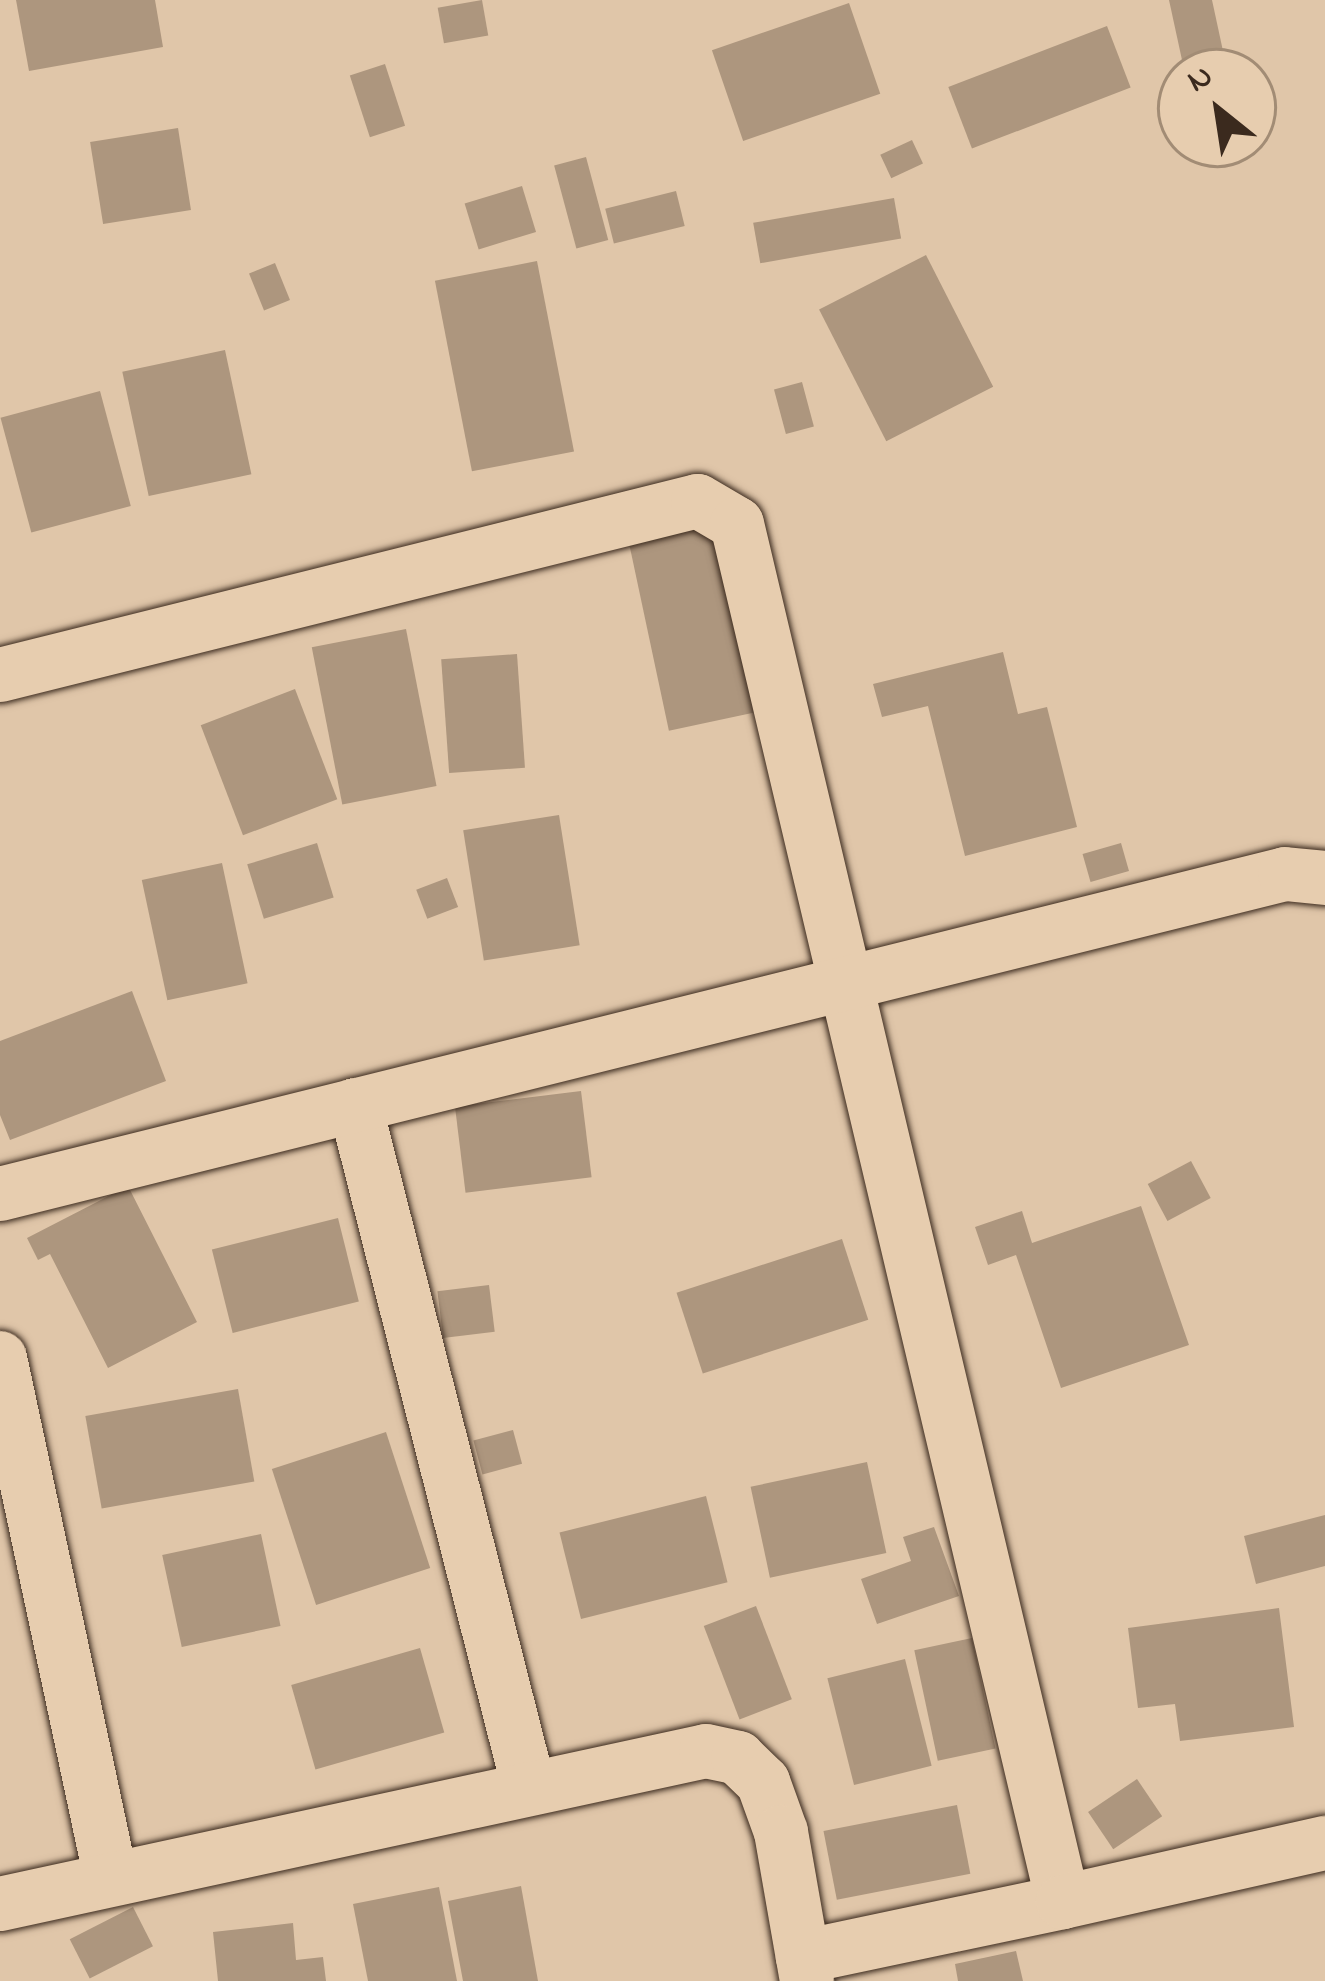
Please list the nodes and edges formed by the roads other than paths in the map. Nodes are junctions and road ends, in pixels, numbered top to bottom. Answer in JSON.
{"nodes":[{"id":1,"x":0,"y":675,"type":"edge"},
{"id":2,"x":1325,"y":878,"type":"edge"},
{"id":3,"x":845,"y":982,"type":"junction"},
{"id":4,"x":355,"y":1105,"type":"junction"},
{"id":5,"x":0,"y":1194,"type":"edge"},
{"id":6,"x":0,"y":1358,"type":"edge"},
{"id":7,"x":529,"y":1788,"type":"junction"},
{"id":8,"x":1325,"y":1843,"type":"edge"},
{"id":9,"x":112,"y":1879,"type":"junction"},
{"id":10,"x":1063,"y":1902,"type":"junction"},
{"id":11,"x":0,"y":1904,"type":"edge"},
{"id":12,"x":805,"y":1969,"type":"edge"}],
"edges":[{"from":1,"to":3,"type":"street"},
{"from":2,"to":3,"type":"street"},
{"from":3,"to":4,"type":"street"},
{"from":3,"to":10,"type":"street"},
{"from":4,"to":5,"type":"street"},
{"from":4,"to":7,"type":"street"},
{"from":6,"to":9,"type":"street"},
{"from":7,"to":9,"type":"street"},
{"from":7,"to":12,"type":"street"},
{"from":8,"to":10,"type":"street"},
{"from":9,"to":11,"type":"street"},
{"from":10,"to":12,"type":"street"}]}
